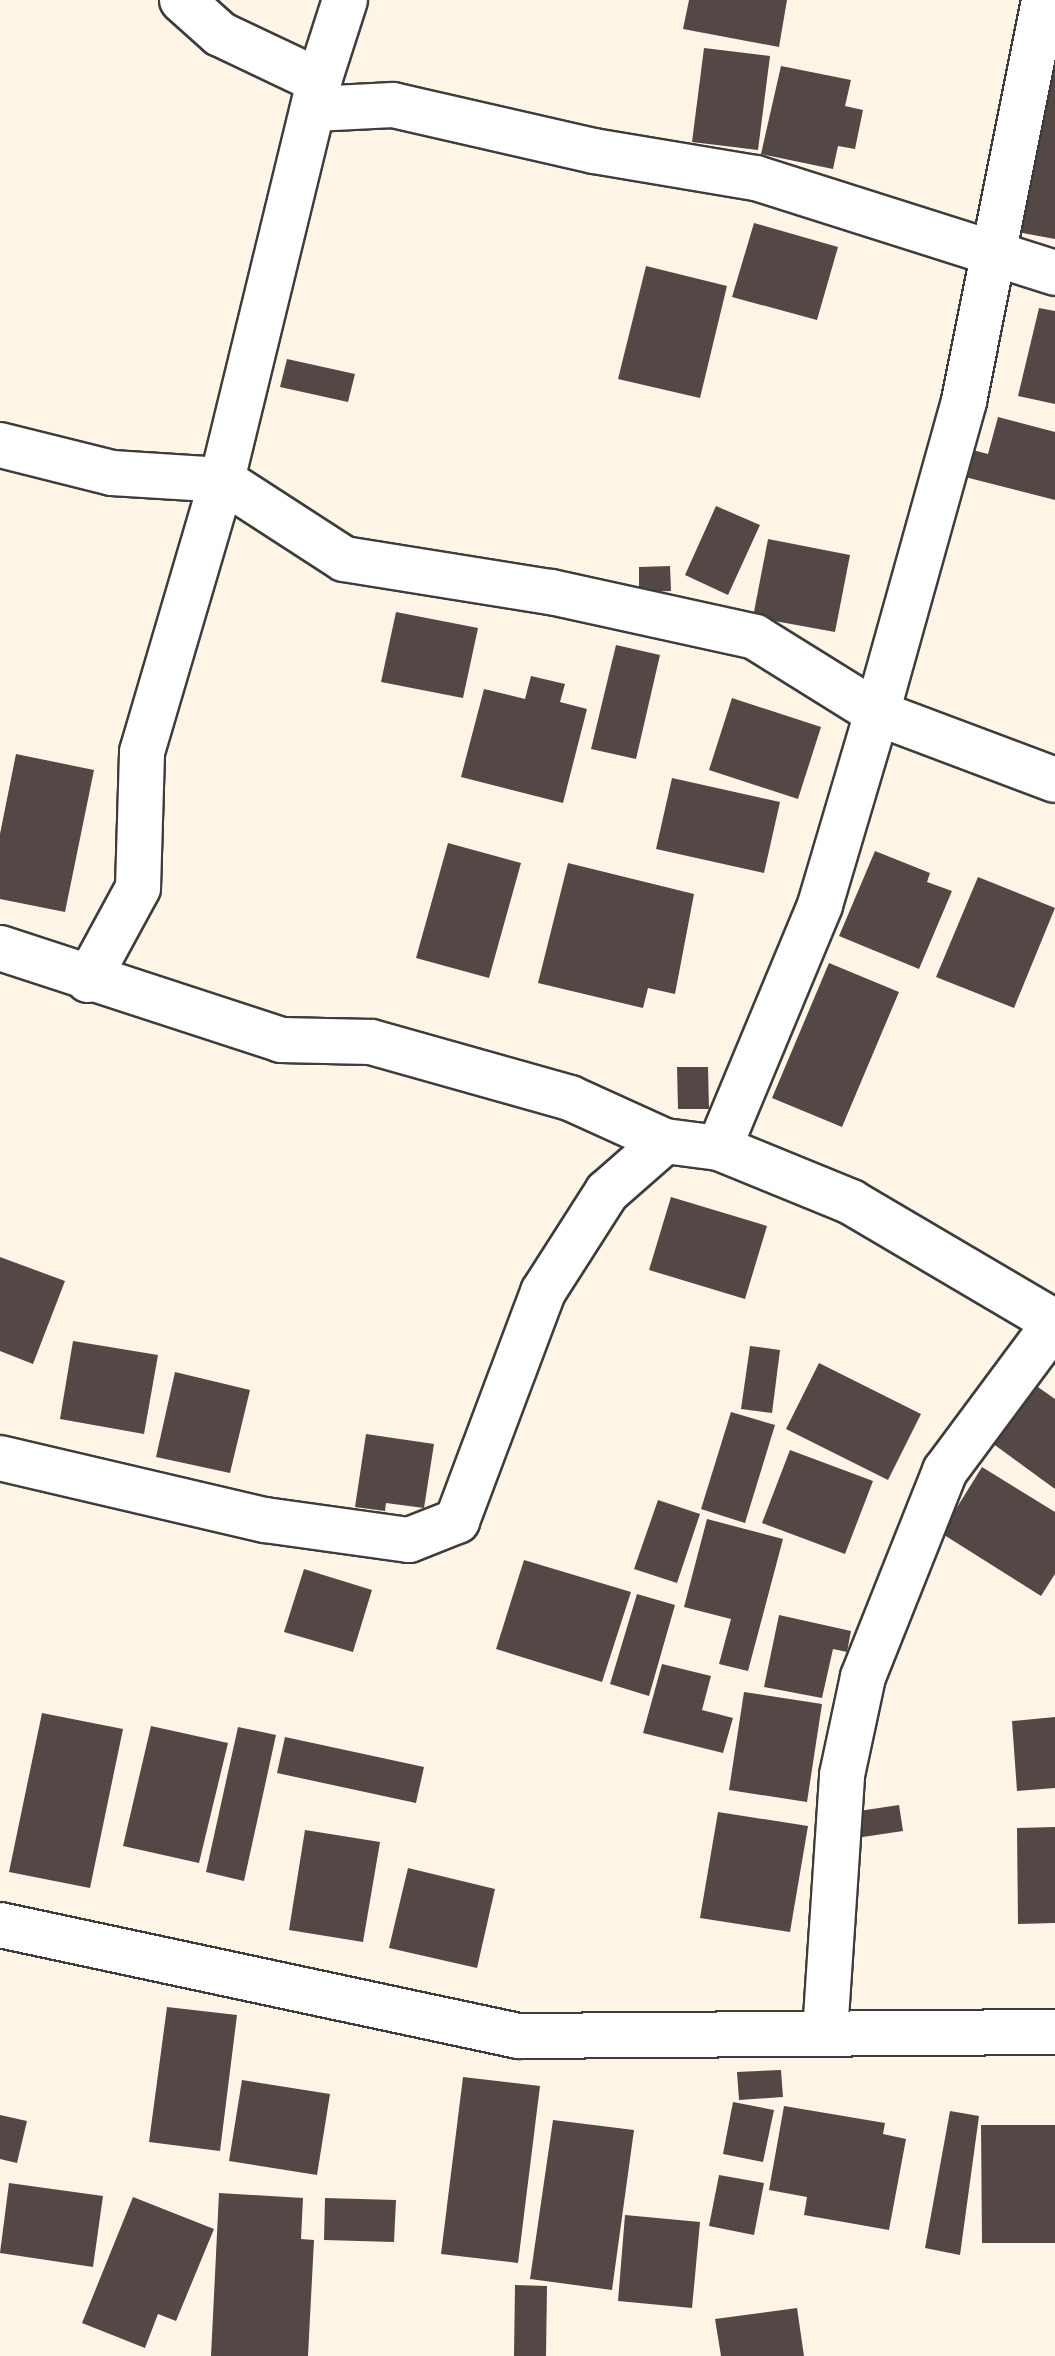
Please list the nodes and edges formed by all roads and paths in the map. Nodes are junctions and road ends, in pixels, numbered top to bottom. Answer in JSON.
{"nodes":[{"id":1,"x":182,"y":0,"type":"edge"},
{"id":2,"x":345,"y":0,"type":"edge"},
{"id":3,"x":1044,"y":0,"type":"edge"},
{"id":4,"x":317,"y":95,"type":"junction"},
{"id":5,"x":989,"y":256,"type":"junction"},
{"id":6,"x":1055,"y":273,"type":"edge"},
{"id":7,"x":0,"y":445,"type":"edge"},
{"id":8,"x":222,"y":480,"type":"junction"},
{"id":9,"x":877,"y":713,"type":"junction"},
{"id":10,"x":1055,"y":780,"type":"edge"},
{"id":11,"x":0,"y":948,"type":"edge"},
{"id":12,"x":88,"y":980,"type":"junction"},
{"id":13,"x":665,"y":1141,"type":"junction"},
{"id":14,"x":719,"y":1148,"type":"junction"},
{"id":15,"x":1055,"y":1323,"type":"edge"},
{"id":16,"x":0,"y":1458,"type":"edge"},
{"id":17,"x":0,"y":1925,"type":"edge"},
{"id":18,"x":1055,"y":2032,"type":"edge"},
{"id":19,"x":825,"y":2033,"type":"junction"}],
"edges":[{"from":1,"to":4,"type":"street"},
{"from":2,"to":4,"type":"street"},
{"from":3,"to":5,"type":"street"},
{"from":4,"to":5,"type":"street"},
{"from":4,"to":8,"type":"street"},
{"from":5,"to":6,"type":"street"},
{"from":5,"to":9,"type":"street"},
{"from":7,"to":8,"type":"street"},
{"from":8,"to":9,"type":"street"},
{"from":8,"to":12,"type":"street"},
{"from":9,"to":10,"type":"street"},
{"from":9,"to":14,"type":"street"},
{"from":11,"to":12,"type":"street"},
{"from":12,"to":13,"type":"street"},
{"from":13,"to":14,"type":"street"},
{"from":13,"to":16,"type":"street"},
{"from":14,"to":15,"type":"street"},
{"from":15,"to":19,"type":"street"},
{"from":17,"to":19,"type":"street"},
{"from":18,"to":19,"type":"street"}]}
